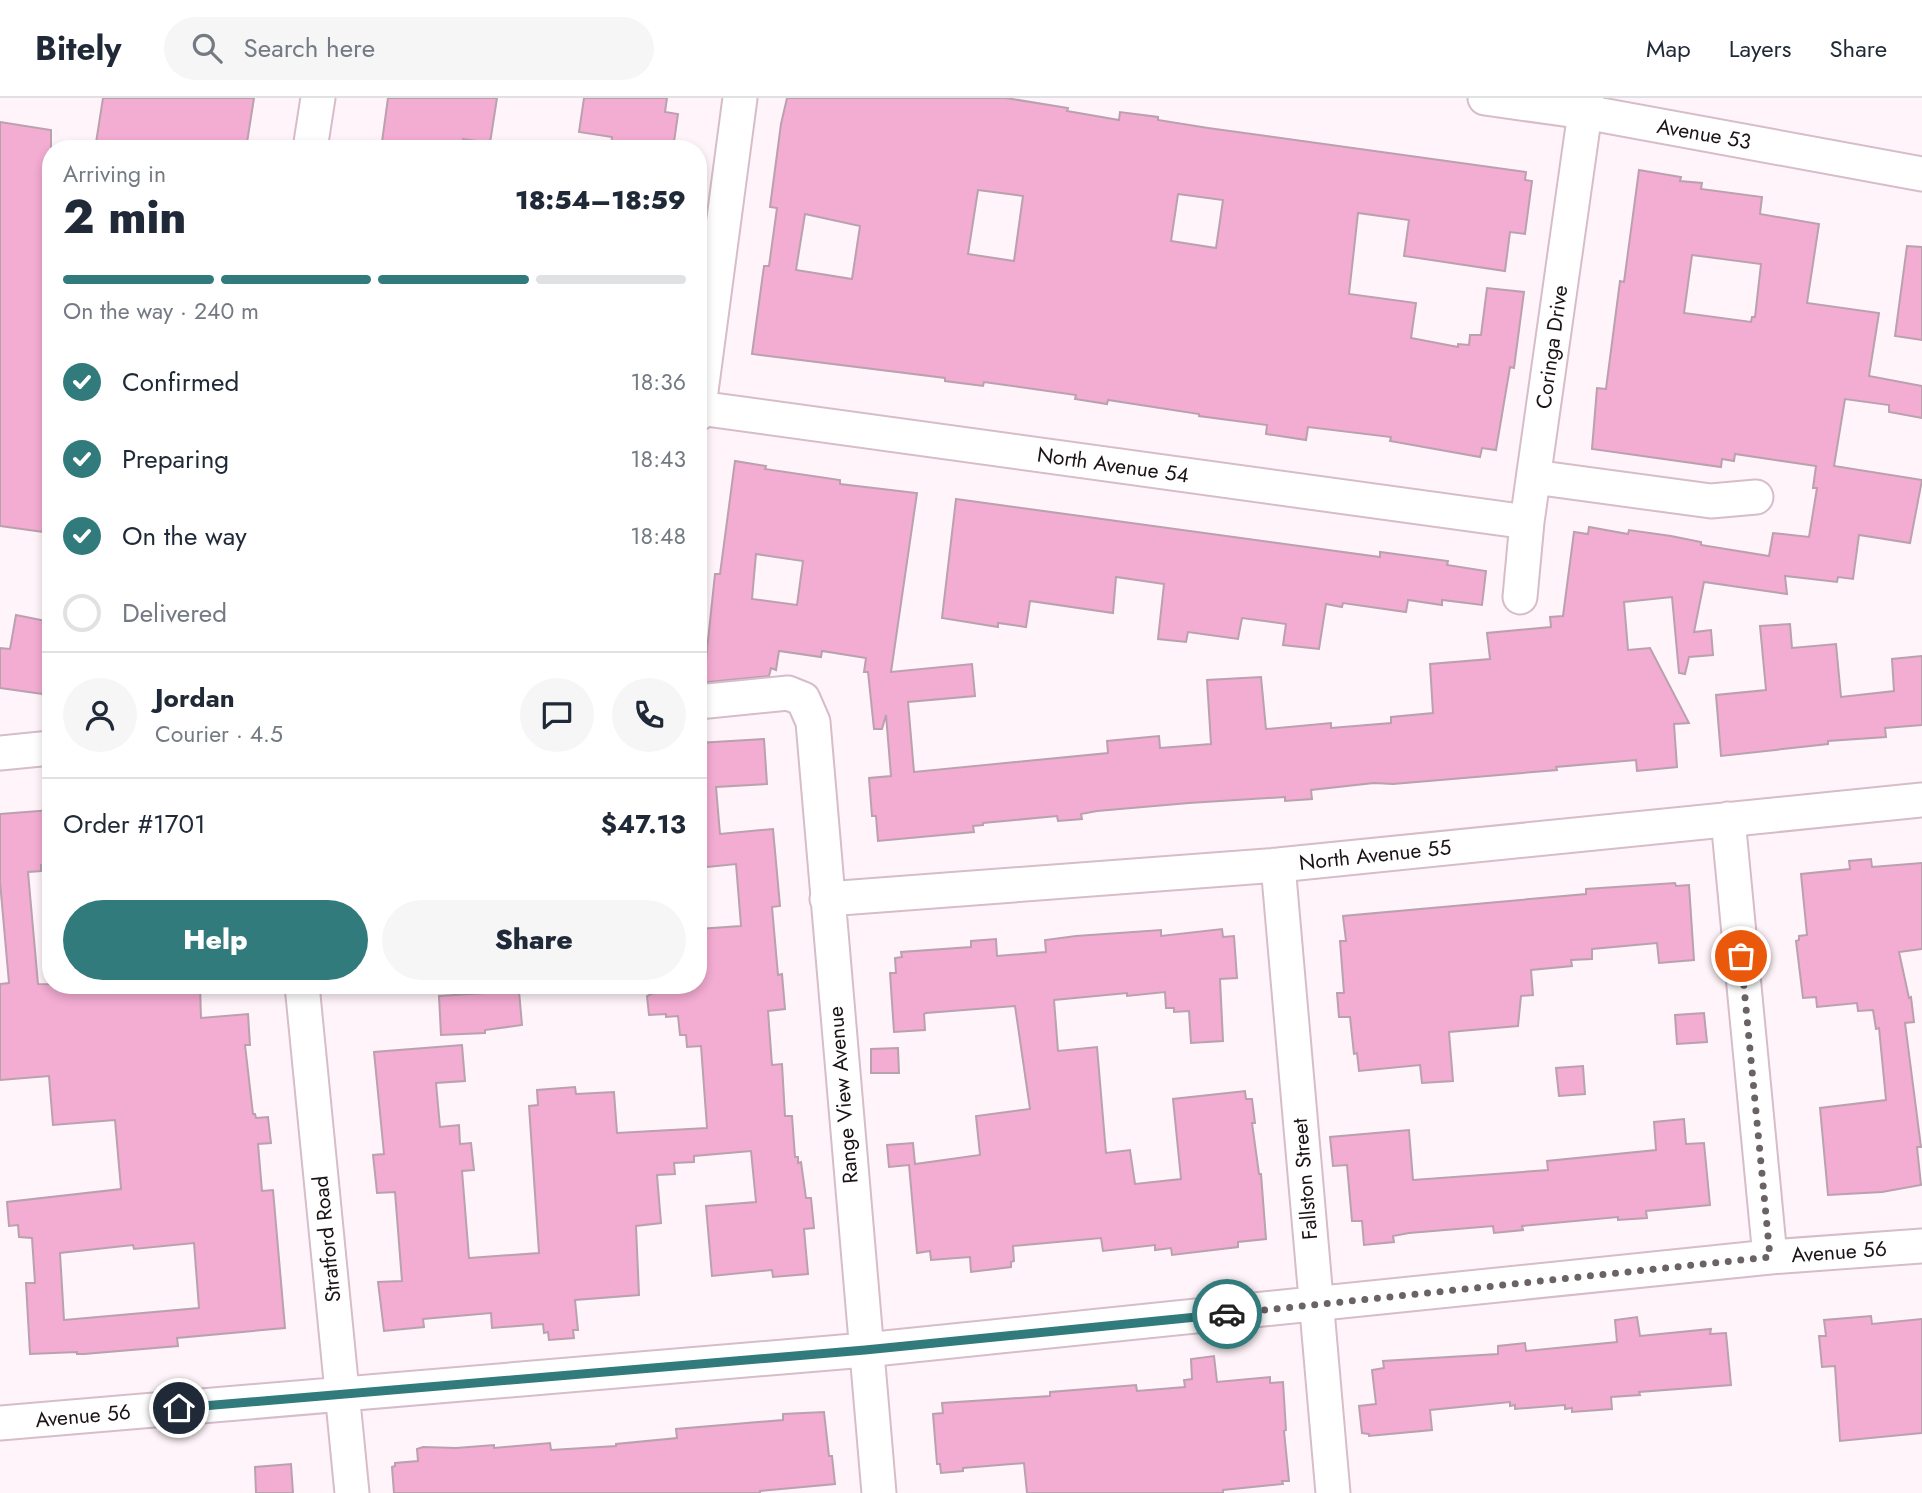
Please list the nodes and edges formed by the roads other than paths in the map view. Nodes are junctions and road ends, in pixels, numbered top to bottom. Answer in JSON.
{"nodes":[{"id":1,"x":318,"y":98,"type":"edge"},
{"id":2,"x":740,"y":98,"type":"edge"},
{"id":3,"x":1485,"y":98,"type":"edge"},
{"id":4,"x":1586,"y":105,"type":"edge"},
{"id":5,"x":311,"y":140,"type":"edge"},
{"id":6,"x":1922,"y":174,"type":"edge"},
{"id":7,"x":707,"y":348,"type":"edge"},
{"id":8,"x":707,"y":409,"type":"edge"},
{"id":9,"x":1534,"y":477,"type":"junction"},
{"id":10,"x":1756,"y":497,"type":"dead end"},
{"id":11,"x":1527,"y":522,"type":"junction"},
{"id":12,"x":1520,"y":597,"type":"dead end"},
{"id":13,"x":707,"y":701,"type":"edge"},
{"id":14,"x":42,"y":749,"type":"edge"},
{"id":15,"x":0,"y":752,"type":"edge"},
{"id":16,"x":1922,"y":800,"type":"edge"},
{"id":17,"x":1728,"y":818,"type":"junction"},
{"id":18,"x":1278,"y":865,"type":"junction"},
{"id":19,"x":827,"y":899,"type":"junction"},
{"id":20,"x":303,"y":994,"type":"edge"},
{"id":21,"x":1922,"y":1246,"type":"edge"},
{"id":22,"x":1770,"y":1257,"type":"junction"},
{"id":23,"x":1316,"y":1304,"type":"junction"},
{"id":24,"x":865,"y":1350,"type":"junction"},
{"id":25,"x":342,"y":1394,"type":"junction"},
{"id":26,"x":0,"y":1423,"type":"edge"},
{"id":27,"x":352,"y":1493,"type":"edge"},
{"id":28,"x":879,"y":1493,"type":"edge"},
{"id":29,"x":1333,"y":1493,"type":"edge"}],
"edges":[{"from":1,"to":5,"type":"street"},
{"from":2,"to":7,"type":"street"},
{"from":3,"to":4,"type":"street","name":"Avenue 53"},
{"from":4,"to":6,"type":"street","name":"Avenue 53"},
{"from":4,"to":9,"type":"street","name":"Coringa Drive"},
{"from":8,"to":11,"type":"street","name":"North Avenue 54"},
{"from":9,"to":10,"type":"street"},
{"from":9,"to":11,"type":"street","name":"Coringa Drive"},
{"from":11,"to":12,"type":"street","name":"Coringa Drive"},
{"from":13,"to":19,"type":"street","name":"Range View Avenue"},
{"from":14,"to":15,"type":"street"},
{"from":16,"to":17,"type":"street","name":"North Avenue 55"},
{"from":17,"to":18,"type":"street","name":"North Avenue 55"},
{"from":17,"to":22,"type":"street"},
{"from":18,"to":19,"type":"street","name":"North Avenue 55"},
{"from":18,"to":23,"type":"street","name":"Fallston Street"},
{"from":19,"to":24,"type":"street","name":"Range View Avenue"},
{"from":20,"to":25,"type":"street","name":"Stratford Road"},
{"from":21,"to":22,"type":"street","name":"Avenue 56"},
{"from":22,"to":23,"type":"street","name":"Avenue 56"},
{"from":23,"to":24,"type":"street","name":"Avenue 56"},
{"from":23,"to":29,"type":"street","name":"Fallston Street"},
{"from":24,"to":25,"type":"street","name":"Avenue 56"},
{"from":24,"to":28,"type":"street","name":"Range View Avenue"},
{"from":25,"to":26,"type":"street","name":"Avenue 56"},
{"from":25,"to":27,"type":"street","name":"Stratford Road"}]}
